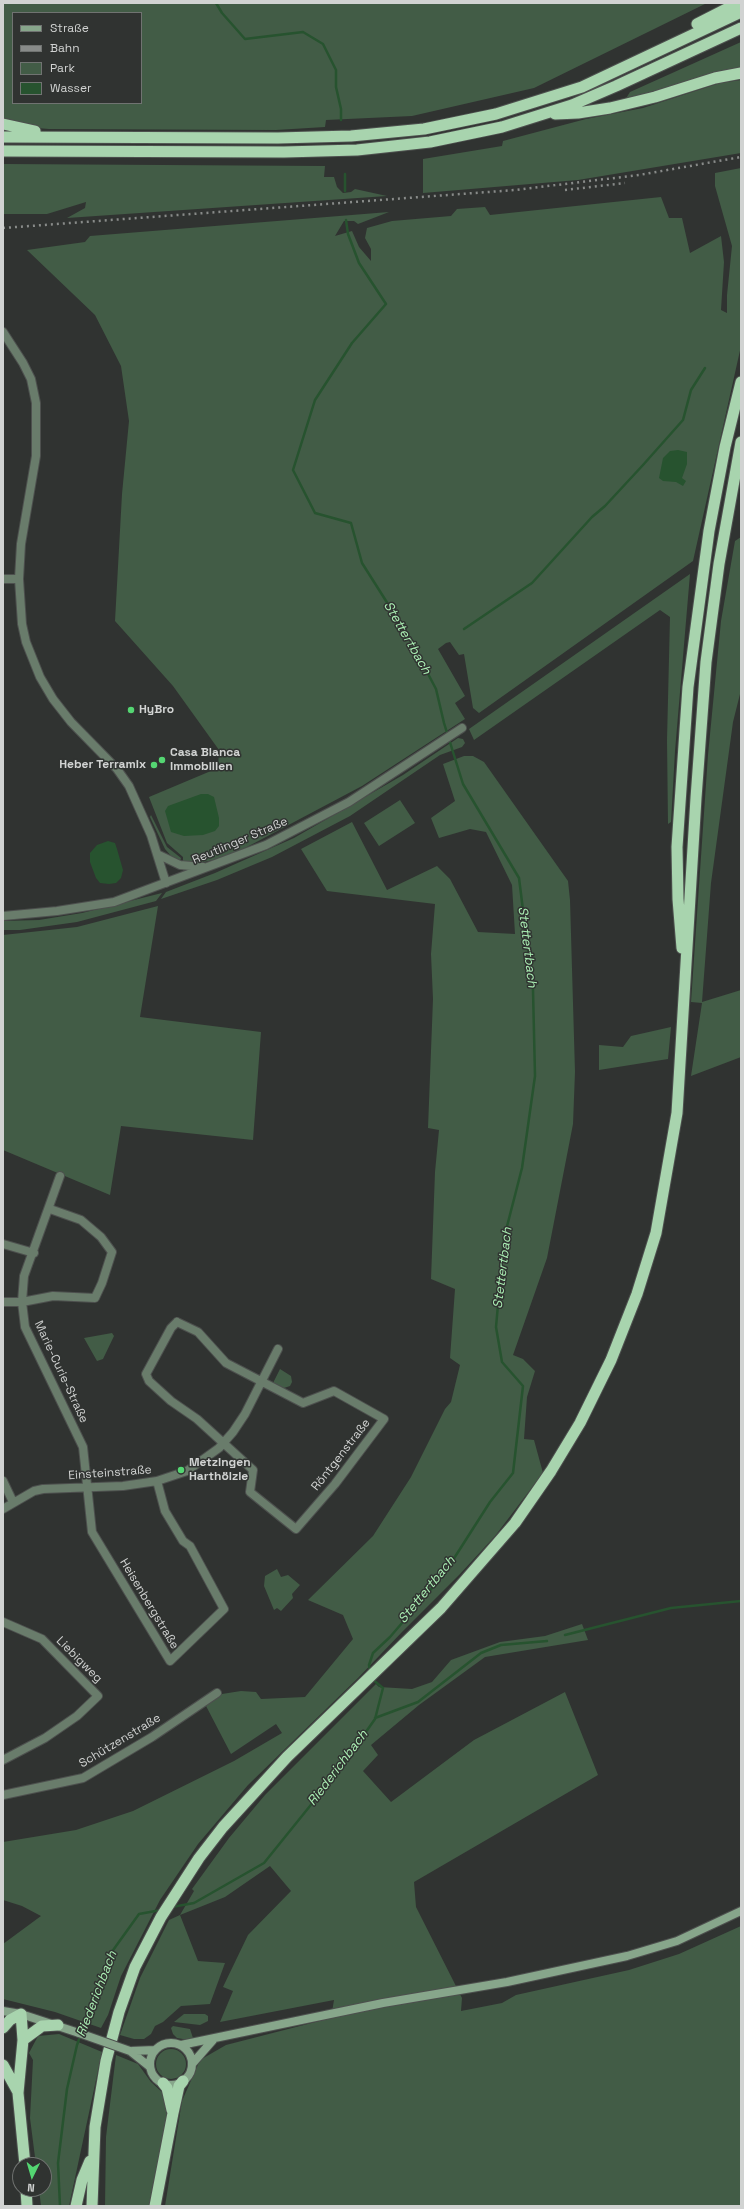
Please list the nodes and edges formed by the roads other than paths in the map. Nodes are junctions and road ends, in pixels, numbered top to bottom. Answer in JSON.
{"nodes":[{"id":1,"x":738,"y":3,"type":"edge"},
{"id":2,"x":741,"y":12,"type":"edge"},
{"id":3,"x":741,"y":28,"type":"edge"},
{"id":4,"x":677,"y":41,"type":"junction"},
{"id":5,"x":741,"y":73,"type":"edge"},
{"id":6,"x":548,"y":114,"type":"junction"},
{"id":7,"x":3,"y":124,"type":"edge"},
{"id":8,"x":3,"y":137,"type":"edge"},
{"id":9,"x":71,"y":137,"type":"junction"},
{"id":10,"x":3,"y":151,"type":"edge"},
{"id":11,"x":3,"y":332,"type":"edge"},
{"id":12,"x":741,"y":382,"type":"edge"},
{"id":13,"x":741,"y":442,"type":"edge"},
{"id":14,"x":3,"y":579,"type":"edge"},
{"id":15,"x":18,"y":579,"type":"junction"},
{"id":16,"x":462,"y":728,"type":"dead end"},
{"id":17,"x":157,"y":854,"type":"junction"},
{"id":18,"x":210,"y":867,"type":"junction"},
{"id":19,"x":166,"y":883,"type":"junction"},
{"id":20,"x":3,"y":916,"type":"edge"},
{"id":21,"x":685,"y":977,"type":"junction"},
{"id":22,"x":60,"y":1176,"type":"dead end"},
{"id":23,"x":50,"y":1209,"type":"junction"},
{"id":24,"x":3,"y":1244,"type":"edge"},
{"id":25,"x":34,"y":1253,"type":"junction"},
{"id":26,"x":3,"y":1302,"type":"edge"},
{"id":27,"x":22,"y":1302,"type":"junction"},
{"id":28,"x":278,"y":1349,"type":"dead end"},
{"id":29,"x":261,"y":1381,"type":"junction"},
{"id":30,"x":223,"y":1443,"type":"junction"},
{"id":31,"x":3,"y":1481,"type":"edge"},
{"id":32,"x":157,"y":1481,"type":"junction"},
{"id":33,"x":89,"y":1487,"type":"junction"},
{"id":34,"x":13,"y":1502,"type":"junction"},
{"id":35,"x":3,"y":1509,"type":"edge"},
{"id":36,"x":3,"y":1622,"type":"edge"},
{"id":37,"x":217,"y":1693,"type":"dead end"},
{"id":38,"x":3,"y":1760,"type":"edge"},
{"id":39,"x":3,"y":1794,"type":"edge"},
{"id":40,"x":741,"y":1912,"type":"edge"},
{"id":41,"x":3,"y":2011,"type":"edge"},
{"id":42,"x":22,"y":2014,"type":"junction"},
{"id":43,"x":58,"y":2025,"type":"junction"},
{"id":44,"x":3,"y":2028,"type":"edge"},
{"id":45,"x":23,"y":2040,"type":"junction"},
{"id":46,"x":213,"y":2040,"type":"junction"},
{"id":47,"x":181,"y":2045,"type":"junction"},
{"id":48,"x":155,"y":2050,"type":"junction"},
{"id":49,"x":130,"y":2051,"type":"junction"},
{"id":50,"x":192,"y":2064,"type":"junction"},
{"id":51,"x":3,"y":2065,"type":"edge"},
{"id":52,"x":150,"y":2067,"type":"junction"},
{"id":53,"x":183,"y":2081,"type":"junction"},
{"id":54,"x":163,"y":2083,"type":"junction"},
{"id":55,"x":18,"y":2093,"type":"junction"},
{"id":56,"x":173,"y":2113,"type":"junction"},
{"id":57,"x":93,"y":2155,"type":"junction"},
{"id":58,"x":24,"y":2157,"type":"edge"},
{"id":59,"x":76,"y":2206,"type":"edge"},
{"id":60,"x":92,"y":2206,"type":"edge"},
{"id":61,"x":156,"y":2206,"type":"edge"}],
"edges":[{"from":1,"to":4,"type":"highway"},
{"from":2,"to":4,"type":"highway"},
{"from":3,"to":6,"type":"highway"},
{"from":4,"to":9,"type":"highway"},
{"from":5,"to":6,"type":"highway"},
{"from":6,"to":10,"type":"highway"},
{"from":7,"to":9,"type":"highway"},
{"from":8,"to":9,"type":"highway"},
{"from":11,"to":15,"type":"street"},
{"from":12,"to":21,"type":"highway"},
{"from":13,"to":21,"type":"highway"},
{"from":14,"to":15,"type":"street"},
{"from":15,"to":17,"type":"street"},
{"from":16,"to":18,"type":"street","name":"Reutlinger Straße"},
{"from":17,"to":18,"type":"street"},
{"from":17,"to":19,"type":"street"},
{"from":18,"to":19,"type":"street","name":"Reutlinger Straße"},
{"from":19,"to":20,"type":"street","name":"Reutlinger Straße"},
{"from":21,"to":57,"type":"highway"},
{"from":22,"to":23,"type":"street","name":"Marie-Curie-Straße"},
{"from":23,"to":25,"type":"street","name":"Marie-Curie-Straße"},
{"from":23,"to":27,"type":"street"},
{"from":24,"to":25,"type":"street"},
{"from":25,"to":27,"type":"street","name":"Marie-Curie-Straße"},
{"from":26,"to":27,"type":"street"},
{"from":27,"to":33,"type":"street","name":"Marie-Curie-Straße"},
{"from":28,"to":29,"type":"street","name":"Einsteinstraße"},
{"from":29,"to":30,"type":"street","name":"Einsteinstraße"},
{"from":29,"to":30,"type":"street"},
{"from":29,"to":30,"type":"street","name":"Röntgenstraße"},
{"from":30,"to":32,"type":"street","name":"Einsteinstraße"},
{"from":31,"to":34,"type":"street"},
{"from":32,"to":33,"type":"street","name":"Einsteinstraße"},
{"from":32,"to":33,"type":"street","name":"Heisenbergstraße"},
{"from":33,"to":34,"type":"street","name":"Einsteinstraße"},
{"from":34,"to":35,"type":"street","name":"Einsteinstraße"},
{"from":36,"to":38,"type":"street","name":"Liebigweg"},
{"from":37,"to":39,"type":"street","name":"Schützenstraße"},
{"from":40,"to":46,"type":"main road"},
{"from":41,"to":42,"type":"main road"},
{"from":42,"to":43,"type":"main road"},
{"from":42,"to":44,"type":"highway"},
{"from":42,"to":45,"type":"highway"},
{"from":43,"to":45,"type":"highway"},
{"from":43,"to":49,"type":"main road","bridge":true},
{"from":45,"to":55,"type":"highway"},
{"from":46,"to":47,"type":"main road"},
{"from":46,"to":50,"type":"main road"},
{"from":47,"to":48,"type":"main road"},
{"from":47,"to":50,"type":"main road"},
{"from":48,"to":49,"type":"main road"},
{"from":48,"to":52,"type":"main road"},
{"from":49,"to":52,"type":"main road"},
{"from":50,"to":53,"type":"main road"},
{"from":51,"to":55,"type":"highway"},
{"from":52,"to":54,"type":"main road"},
{"from":53,"to":54,"type":"main road"},
{"from":53,"to":56,"type":"highway"},
{"from":54,"to":56,"type":"highway"},
{"from":55,"to":58,"type":"highway"},
{"from":56,"to":61,"type":"highway"},
{"from":57,"to":59,"type":"highway"},
{"from":57,"to":60,"type":"highway"}]}
